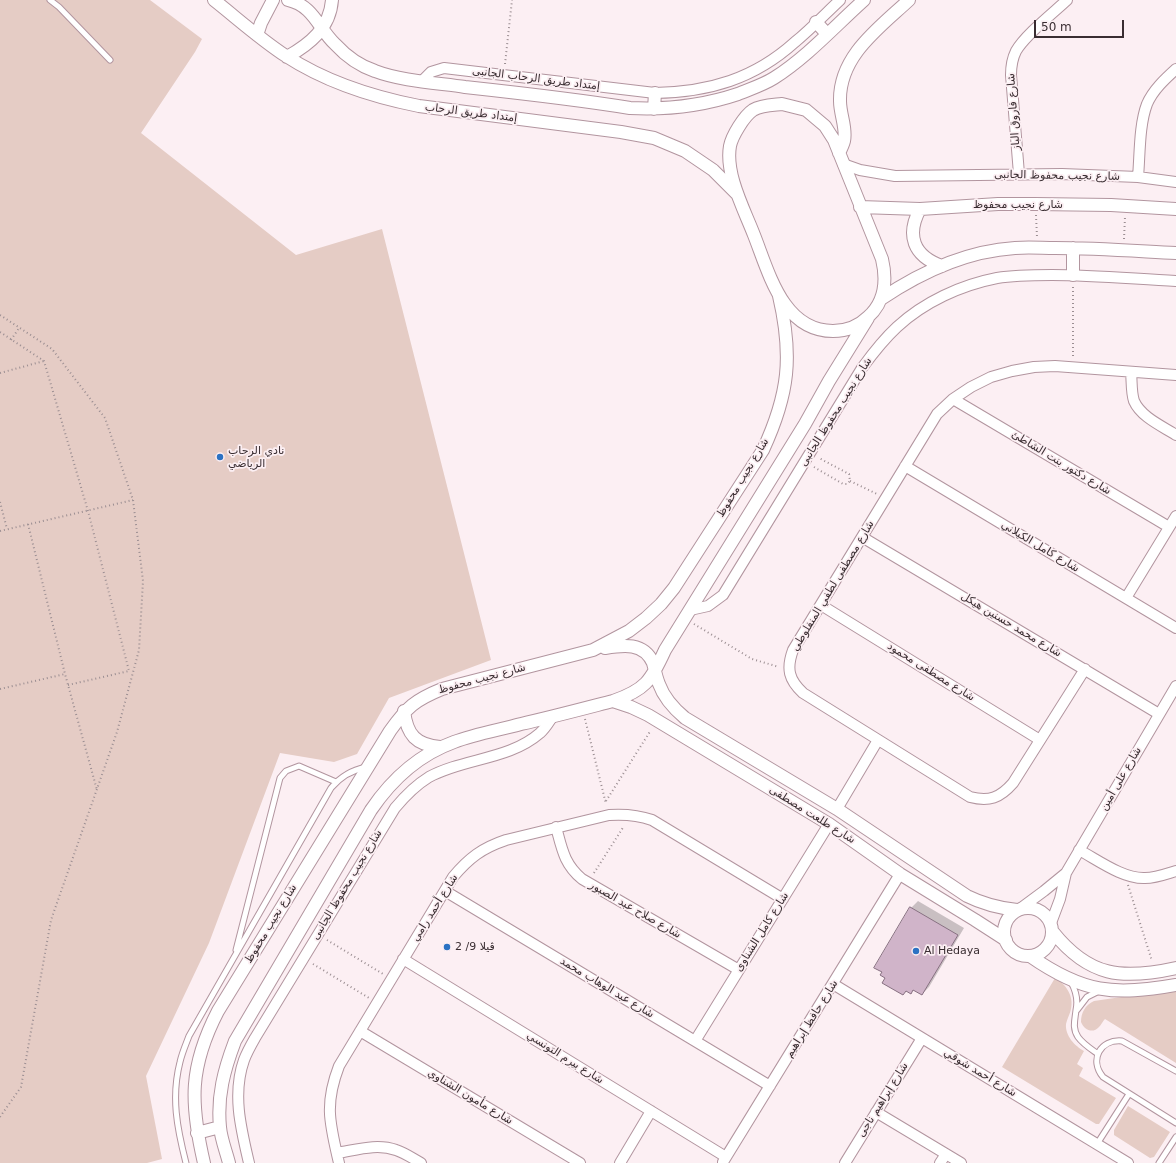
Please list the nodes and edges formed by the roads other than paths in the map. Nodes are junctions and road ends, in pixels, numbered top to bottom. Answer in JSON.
{"nodes":[{"id":1,"x":50,"y":0,"type":"edge"},
{"id":2,"x":214,"y":0,"type":"edge"},
{"id":3,"x":273,"y":0,"type":"edge"},
{"id":4,"x":288,"y":0,"type":"edge"},
{"id":5,"x":332,"y":0,"type":"edge"},
{"id":6,"x":840,"y":0,"type":"edge"},
{"id":7,"x":864,"y":0,"type":"edge"},
{"id":8,"x":909,"y":0,"type":"edge"},
{"id":9,"x":1067,"y":0,"type":"edge"},
{"id":10,"x":816,"y":22,"type":"junction"},
{"id":11,"x":323,"y":28,"type":"junction"},
{"id":12,"x":827,"y":34,"type":"junction"},
{"id":13,"x":257,"y":35,"type":"junction"},
{"id":14,"x":287,"y":57,"type":"junction"},
{"id":15,"x":110,"y":60,"type":"dead end"},
{"id":16,"x":1176,"y":69,"type":"edge"},
{"id":17,"x":422,"y":81,"type":"junction"},
{"id":18,"x":746,"y":91,"type":"junction"},
{"id":19,"x":655,"y":93,"type":"junction"},
{"id":20,"x":654,"y":109,"type":"junction"},
{"id":21,"x":753,"y":110,"type":"junction"},
{"id":22,"x":841,"y":158,"type":"junction"},
{"id":23,"x":1019,"y":174,"type":"junction"},
{"id":24,"x":1138,"y":177,"type":"junction"},
{"id":25,"x":1176,"y":182,"type":"edge"},
{"id":26,"x":738,"y":194,"type":"junction"},
{"id":27,"x":860,"y":207,"type":"junction"},
{"id":28,"x":920,"y":209,"type":"junction"},
{"id":29,"x":1176,"y":209,"type":"edge"},
{"id":30,"x":1073,"y":248,"type":"junction"},
{"id":31,"x":1176,"y":253,"type":"edge"},
{"id":32,"x":942,"y":266,"type":"junction"},
{"id":33,"x":1073,"y":275,"type":"junction"},
{"id":34,"x":1176,"y":281,"type":"edge"},
{"id":35,"x":779,"y":296,"type":"junction"},
{"id":36,"x":881,"y":299,"type":"junction"},
{"id":37,"x":868,"y":318,"type":"junction"},
{"id":38,"x":1131,"y":372,"type":"junction"},
{"id":39,"x":1176,"y":375,"type":"edge"},
{"id":40,"x":953,"y":399,"type":"junction"},
{"id":41,"x":1176,"y":435,"type":"edge"},
{"id":42,"x":905,"y":466,"type":"junction"},
{"id":43,"x":1176,"y":516,"type":"edge"},
{"id":44,"x":1169,"y":527,"type":"junction"},
{"id":45,"x":862,"y":537,"type":"junction"},
{"id":46,"x":1126,"y":598,"type":"junction"},
{"id":47,"x":821,"y":605,"type":"junction"},
{"id":48,"x":687,"y":614,"type":"junction"},
{"id":49,"x":1176,"y":628,"type":"edge"},
{"id":50,"x":593,"y":650,"type":"junction"},
{"id":51,"x":1085,"y":669,"type":"junction"},
{"id":52,"x":655,"y":672,"type":"junction"},
{"id":53,"x":1176,"y":686,"type":"edge"},
{"id":54,"x":612,"y":701,"type":"junction"},
{"id":55,"x":404,"y":712,"type":"junction"},
{"id":56,"x":1159,"y":714,"type":"junction"},
{"id":57,"x":554,"y":716,"type":"junction"},
{"id":58,"x":878,"y":740,"type":"junction"},
{"id":59,"x":1040,"y":740,"type":"junction"},
{"id":60,"x":440,"y":747,"type":"junction"},
{"id":61,"x":367,"y":766,"type":"junction"},
{"id":62,"x":336,"y":782,"type":"junction"},
{"id":63,"x":836,"y":809,"type":"junction"},
{"id":64,"x":829,"y":824,"type":"junction"},
{"id":65,"x":556,"y":827,"type":"junction"},
{"id":66,"x":1079,"y":850,"type":"junction"},
{"id":67,"x":1176,"y":871,"type":"edge"},
{"id":68,"x":1066,"y":873,"type":"junction"},
{"id":69,"x":900,"y":874,"type":"junction"},
{"id":70,"x":445,"y":891,"type":"junction"},
{"id":71,"x":783,"y":899,"type":"junction"},
{"id":72,"x":1019,"y":909,"type":"junction"},
{"id":73,"x":1052,"y":928,"type":"junction"},
{"id":74,"x":1006,"y":940,"type":"junction"},
{"id":75,"x":1030,"y":956,"type":"junction"},
{"id":76,"x":234,"y":957,"type":"junction"},
{"id":77,"x":404,"y":959,"type":"junction"},
{"id":78,"x":1176,"y":968,"type":"edge"},
{"id":79,"x":739,"y":970,"type":"junction"},
{"id":80,"x":1069,"y":980,"type":"junction"},
{"id":81,"x":833,"y":984,"type":"junction"},
{"id":82,"x":1176,"y":984,"type":"edge"},
{"id":83,"x":1103,"y":989,"type":"junction"},
{"id":84,"x":218,"y":1011,"type":"junction"},
{"id":85,"x":1076,"y":1011,"type":"junction"},
{"id":86,"x":202,"y":1012,"type":"junction"},
{"id":87,"x":360,"y":1031,"type":"junction"},
{"id":88,"x":922,"y":1038,"type":"junction"},
{"id":89,"x":695,"y":1041,"type":"junction"},
{"id":90,"x":1098,"y":1054,"type":"junction"},
{"id":91,"x":1176,"y":1071,"type":"edge"},
{"id":92,"x":770,"y":1086,"type":"junction"},
{"id":93,"x":1129,"y":1094,"type":"junction"},
{"id":94,"x":651,"y":1111,"type":"junction"},
{"id":95,"x":876,"y":1112,"type":"junction"},
{"id":96,"x":1176,"y":1123,"type":"edge"},
{"id":97,"x":220,"y":1127,"type":"junction"},
{"id":98,"x":197,"y":1133,"type":"junction"},
{"id":99,"x":1176,"y":1137,"type":"edge"},
{"id":100,"x":1097,"y":1144,"type":"junction"},
{"id":101,"x":946,"y":1154,"type":"junction"},
{"id":102,"x":338,"y":1158,"type":"edge"},
{"id":103,"x":724,"y":1160,"type":"edge"},
{"id":104,"x":186,"y":1163,"type":"edge"},
{"id":105,"x":204,"y":1163,"type":"edge"},
{"id":106,"x":229,"y":1163,"type":"edge"},
{"id":107,"x":249,"y":1163,"type":"edge"},
{"id":108,"x":420,"y":1163,"type":"edge"},
{"id":109,"x":580,"y":1163,"type":"edge"},
{"id":110,"x":620,"y":1163,"type":"edge"},
{"id":111,"x":845,"y":1163,"type":"edge"},
{"id":112,"x":940,"y":1163,"type":"edge"},
{"id":113,"x":962,"y":1163,"type":"edge"},
{"id":114,"x":1128,"y":1163,"type":"edge"},
{"id":115,"x":1159,"y":1163,"type":"edge"}],
"edges":[{"from":1,"to":15,"type":"lane"},
{"from":2,"to":13,"type":"street","name":"إمتداد طريق الرحاب"},
{"from":3,"to":13,"type":"street"},
{"from":4,"to":11,"type":"street"},
{"from":5,"to":11,"type":"street"},
{"from":6,"to":10,"type":"street","name":"إمتداد طريق الرحاب الجانبى"},
{"from":7,"to":12,"type":"street"},
{"from":8,"to":22,"type":"street"},
{"from":9,"to":23,"type":"street","name":"شارع فاروق الباز"},
{"from":10,"to":12,"type":"street"},
{"from":10,"to":19,"type":"street","name":"إمتداد طريق الرحاب الجانبى"},
{"from":11,"to":14,"type":"street"},
{"from":11,"to":17,"type":"street"},
{"from":12,"to":18,"type":"street"},
{"from":13,"to":14,"type":"street","name":"إمتداد طريق الرحاب"},
{"from":14,"to":26,"type":"street","name":"إمتداد طريق الرحاب"},
{"from":16,"to":24,"type":"street"},
{"from":17,"to":19,"type":"street","name":"إمتداد طريق الرحاب الجانبى"},
{"from":17,"to":20,"type":"street"},
{"from":18,"to":20,"type":"street"},
{"from":18,"to":21,"type":"street"},
{"from":19,"to":20,"type":"street"},
{"from":21,"to":22,"type":"street"},
{"from":21,"to":26,"type":"street"},
{"from":22,"to":23,"type":"street","name":"شارع نجيب محفوظ الجانبى"},
{"from":22,"to":27,"type":"street"},
{"from":23,"to":24,"type":"street","name":"شارع نجيب محفوظ الجانبى"},
{"from":24,"to":25,"type":"street","name":"شارع نجيب محفوظ الجانبى"},
{"from":26,"to":35,"type":"street"},
{"from":27,"to":28,"type":"street","name":"شارع نجيب محفوظ"},
{"from":27,"to":36,"type":"street"},
{"from":28,"to":29,"type":"street","name":"شارع نجيب محفوظ"},
{"from":28,"to":32,"type":"street"},
{"from":30,"to":31,"type":"street"},
{"from":30,"to":32,"type":"street"},
{"from":30,"to":33,"type":"street"},
{"from":32,"to":36,"type":"street"},
{"from":33,"to":34,"type":"street","name":"شارع نجيب محفوظ الجانبى"},
{"from":33,"to":48,"type":"street","name":"شارع نجيب محفوظ الجانبى"},
{"from":35,"to":37,"type":"street"},
{"from":35,"to":50,"type":"street","name":"شارع نجيب محفوظ"},
{"from":36,"to":37,"type":"street"},
{"from":37,"to":48,"type":"street"},
{"from":38,"to":39,"type":"street","name":"شارع مصطفى لطفي المنفلوطي"},
{"from":38,"to":40,"type":"street","name":"شارع مصطفى لطفي المنفلوطي"},
{"from":38,"to":41,"type":"street"},
{"from":40,"to":42,"type":"street","name":"شارع مصطفى لطفي المنفلوطي"},
{"from":40,"to":44,"type":"street","name":"شارع دكتور بنت الشاطئ"},
{"from":42,"to":45,"type":"street","name":"شارع مصطفى لطفي المنفلوطي"},
{"from":42,"to":46,"type":"street","name":"شارع كامل الكيلاني"},
{"from":43,"to":44,"type":"street"},
{"from":44,"to":46,"type":"street"},
{"from":45,"to":47,"type":"street","name":"شارع مصطفى لطفي المنفلوطي"},
{"from":45,"to":51,"type":"street","name":"شارع محمد حسنين هيكل"},
{"from":46,"to":49,"type":"street","name":"شارع كامل الكيلاني"},
{"from":47,"to":58,"type":"street","name":"شارع مصطفى لطفي المنفلوطي"},
{"from":47,"to":59,"type":"street","name":"شارع مصطفى محمود"},
{"from":48,"to":52,"type":"street"},
{"from":50,"to":52,"type":"street","name":"شارع طلعت مصطفى"},
{"from":50,"to":55,"type":"street","name":"شارع نجيب محفوظ"},
{"from":51,"to":56,"type":"street","name":"شارع محمد حسنين هيكل"},
{"from":51,"to":59,"type":"street"},
{"from":52,"to":54,"type":"street"},
{"from":52,"to":63,"type":"street","name":"شارع طلعت مصطفى"},
{"from":53,"to":56,"type":"street","name":"شارع على أمين"},
{"from":54,"to":57,"type":"street"},
{"from":54,"to":64,"type":"street","name":"شارع طلعت مصطفى"},
{"from":55,"to":60,"type":"street"},
{"from":55,"to":61,"type":"street","name":"شارع نجيب محفوظ"},
{"from":56,"to":66,"type":"street","name":"شارع على أمين"},
{"from":57,"to":60,"type":"street"},
{"from":57,"to":107,"type":"street","name":"شارع نجيب محفوظ الجانبى"},
{"from":58,"to":59,"type":"street"},
{"from":58,"to":63,"type":"street"},
{"from":60,"to":97,"type":"street"},
{"from":61,"to":62,"type":"lane"},
{"from":61,"to":84,"type":"street","name":"شارع نجيب محفوظ"},
{"from":62,"to":76,"type":"lane"},
{"from":62,"to":76,"type":"lane"},
{"from":63,"to":72,"type":"street","name":"شارع طلعت مصطفى"},
{"from":64,"to":69,"type":"street","name":"شارع طلعت مصطفى"},
{"from":64,"to":71,"type":"street","name":"شارع كامل الشناوى"},
{"from":65,"to":70,"type":"street","name":"شارع أحمد رامي"},
{"from":65,"to":71,"type":"street","name":"شارع أحمد رامي"},
{"from":65,"to":79,"type":"street","name":"شارع صلاح عبد الصبور"},
{"from":66,"to":67,"type":"street"},
{"from":66,"to":68,"type":"street","name":"شارع على أمين"},
{"from":68,"to":72,"type":"street","name":"شارع على أمين"},
{"from":68,"to":73,"type":"street","name":"شارع على أمين"},
{"from":69,"to":74,"type":"street","name":"شارع طلعت مصطفى"},
{"from":69,"to":81,"type":"street","name":"شارع حافظ إبراهيم"},
{"from":70,"to":77,"type":"street","name":"شارع أحمد رامي"},
{"from":70,"to":89,"type":"street","name":"شارع عبد الوهاب محمد"},
{"from":71,"to":79,"type":"street","name":"شارع كامل الشناوى"},
{"from":72,"to":73,"type":"street"},
{"from":72,"to":74,"type":"street"},
{"from":73,"to":75,"type":"street"},
{"from":73,"to":78,"type":"street"},
{"from":74,"to":75,"type":"street"},
{"from":75,"to":80,"type":"street"},
{"from":76,"to":86,"type":"lane"},
{"from":77,"to":87,"type":"street","name":"شارع أحمد رامي"},
{"from":77,"to":94,"type":"street","name":"شارع بيرم التونسي"},
{"from":79,"to":89,"type":"street","name":"شارع كامل الشناوى"},
{"from":80,"to":83,"type":"street"},
{"from":80,"to":85,"type":"lane"},
{"from":81,"to":88,"type":"street","name":"شارع أحمد شوقي"},
{"from":81,"to":92,"type":"street","name":"شارع حافظ إبراهيم"},
{"from":82,"to":83,"type":"street"},
{"from":83,"to":85,"type":"lane"},
{"from":84,"to":86,"type":"lane"},
{"from":84,"to":98,"type":"street","name":"شارع نجيب محفوظ"},
{"from":85,"to":90,"type":"lane"},
{"from":86,"to":104,"type":"lane"},
{"from":87,"to":102,"type":"street","name":"شارع أحمد رامي"},
{"from":87,"to":109,"type":"street","name":"شارع مأمون الشناوي"},
{"from":88,"to":95,"type":"street","name":"شارع إبراهيم ناجى"},
{"from":88,"to":100,"type":"street","name":"شارع أحمد شوقي"},
{"from":89,"to":92,"type":"street","name":"شارع عبد الوهاب محمد"},
{"from":90,"to":91,"type":"lane"},
{"from":90,"to":93,"type":"lane"},
{"from":92,"to":103,"type":"street","name":"شارع حافظ إبراهيم"},
{"from":93,"to":96,"type":"lane"},
{"from":93,"to":100,"type":"lane"},
{"from":94,"to":103,"type":"street","name":"شارع بيرم التونسي"},
{"from":94,"to":110,"type":"street"},
{"from":95,"to":101,"type":"street"},
{"from":95,"to":111,"type":"street","name":"شارع إبراهيم ناجى"},
{"from":97,"to":98,"type":"street"},
{"from":97,"to":106,"type":"street"},
{"from":98,"to":105,"type":"street","name":"شارع نجيب محفوظ"},
{"from":99,"to":115,"type":"lane"},
{"from":100,"to":114,"type":"street","name":"شارع أحمد شوقي"},
{"from":101,"to":112,"type":"street"},
{"from":101,"to":113,"type":"street"},
{"from":102,"to":108,"type":"street"}]}
